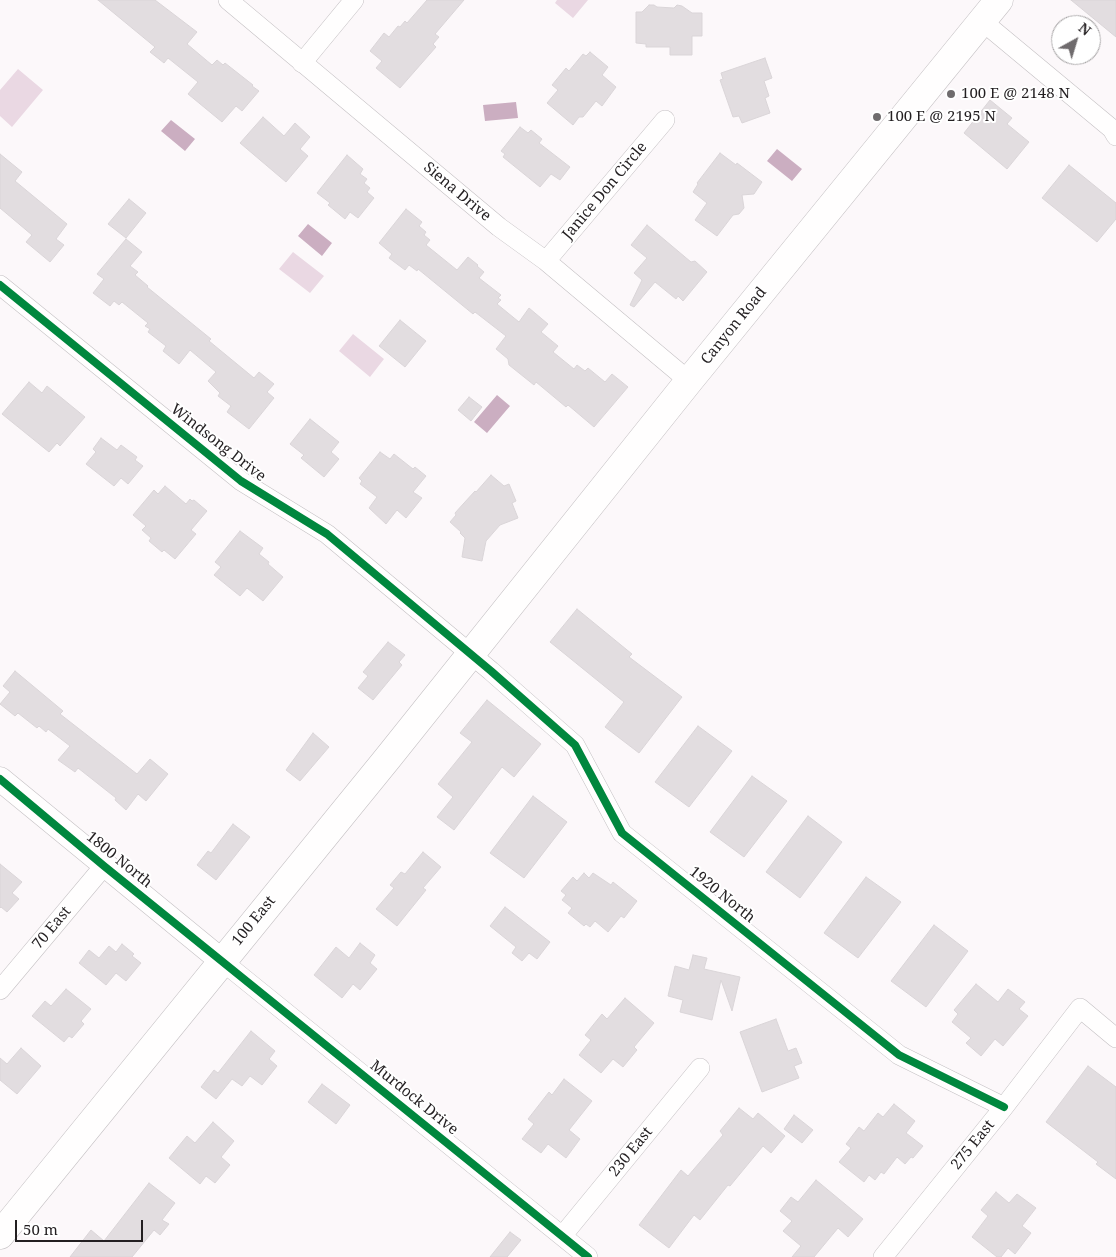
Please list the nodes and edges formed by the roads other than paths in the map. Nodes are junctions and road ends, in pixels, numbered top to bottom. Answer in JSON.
{"nodes":[{"id":1,"x":228,"y":0,"type":"edge"},
{"id":2,"x":354,"y":0,"type":"edge"},
{"id":3,"x":999,"y":0,"type":"edge"},
{"id":4,"x":982,"y":21,"type":"junction"},
{"id":5,"x":302,"y":63,"type":"junction"},
{"id":6,"x":665,"y":120,"type":"dead end"},
{"id":7,"x":1116,"y":136,"type":"edge"},
{"id":8,"x":546,"y":261,"type":"junction"},
{"id":9,"x":0,"y":286,"type":"edge"},
{"id":10,"x":690,"y":381,"type":"junction"},
{"id":11,"x":471,"y":653,"type":"junction"},
{"id":12,"x":0,"y":779,"type":"edge"},
{"id":13,"x":104,"y":866,"type":"junction"},
{"id":14,"x":222,"y":961,"type":"junction"},
{"id":15,"x":0,"y":990,"type":"edge"},
{"id":16,"x":1116,"y":1038,"type":"edge"},
{"id":17,"x":700,"y":1068,"type":"dead end"},
{"id":18,"x":1004,"y":1107,"type":"junction"},
{"id":19,"x":0,"y":1235,"type":"edge"},
{"id":20,"x":562,"y":1235,"type":"junction"},
{"id":21,"x":588,"y":1257,"type":"edge"},
{"id":22,"x":883,"y":1257,"type":"edge"}],
"edges":[{"from":1,"to":5,"type":"street","name":"Siena Drive"},
{"from":2,"to":5,"type":"street"},
{"from":3,"to":4,"type":"main road","name":"Canyon Road"},
{"from":4,"to":7,"type":"street"},
{"from":4,"to":10,"type":"main road","name":"Canyon Road"},
{"from":5,"to":8,"type":"street","name":"Siena Drive"},
{"from":6,"to":8,"type":"street","name":"Janice Don Circle"},
{"from":8,"to":10,"type":"street","name":"Siena Drive"},
{"from":9,"to":11,"type":"street","name":"Windsong Drive"},
{"from":10,"to":11,"type":"main road","name":"Canyon Road"},
{"from":11,"to":14,"type":"main road","name":"100 East"},
{"from":11,"to":18,"type":"street","name":"1920 North"},
{"from":12,"to":13,"type":"street","name":"1800 North"},
{"from":13,"to":14,"type":"street","name":"1800 North"},
{"from":13,"to":15,"type":"street","name":"70 East"},
{"from":14,"to":19,"type":"main road","name":"100 East"},
{"from":14,"to":20,"type":"street","name":"Murdock Drive"},
{"from":16,"to":18,"type":"street","name":"275 East"},
{"from":17,"to":20,"type":"street","name":"230 East"},
{"from":18,"to":22,"type":"street","name":"275 East"},
{"from":20,"to":21,"type":"street","name":"Murdock Drive"}]}
